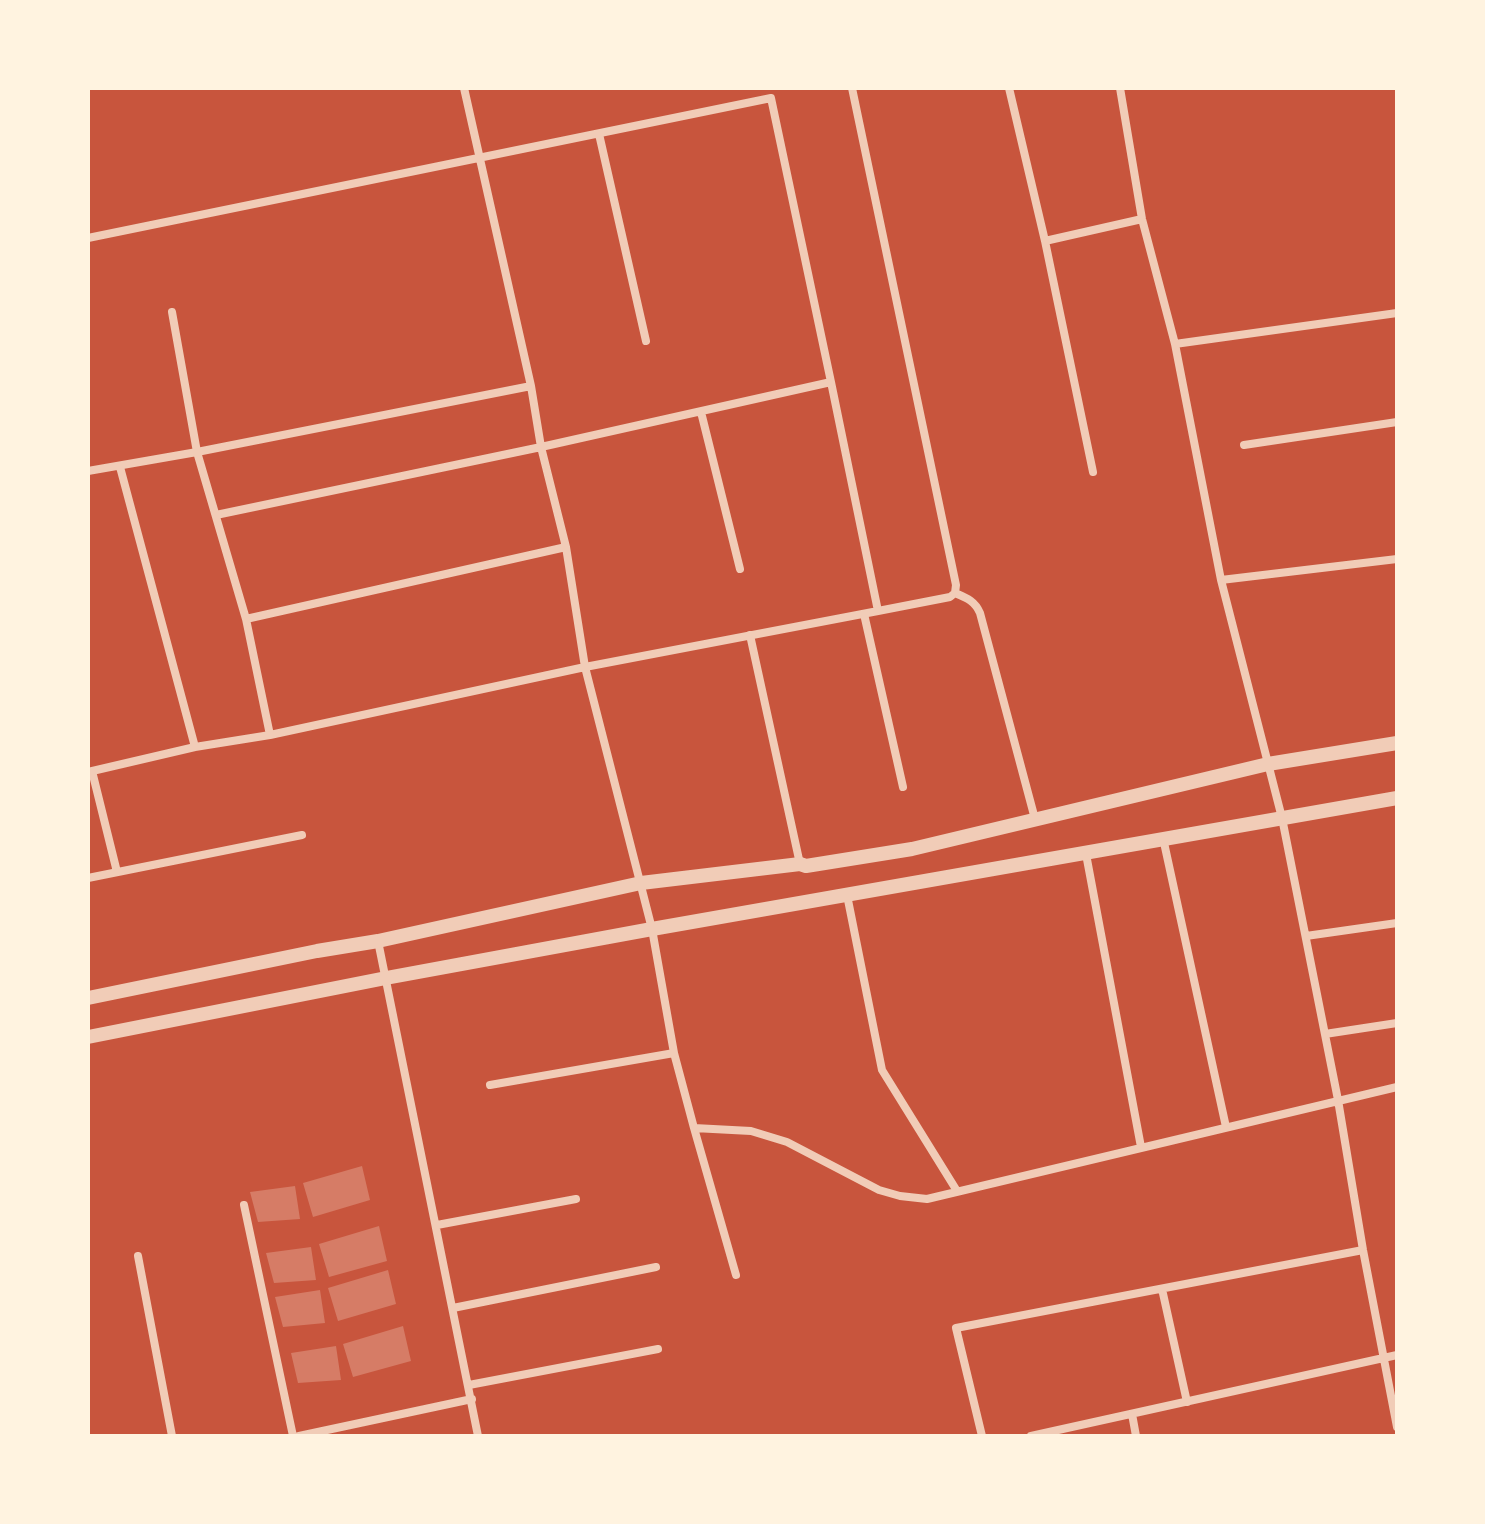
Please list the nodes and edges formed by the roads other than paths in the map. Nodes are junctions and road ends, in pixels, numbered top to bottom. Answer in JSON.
{"nodes":[{"id":1,"x":464,"y":88,"type":"edge"},
{"id":2,"x":852,"y":88,"type":"edge"},
{"id":3,"x":1009,"y":88,"type":"edge"},
{"id":4,"x":1120,"y":88,"type":"edge"},
{"id":5,"x":770,"y":93,"type":"edge"},
{"id":6,"x":599,"y":134,"type":"junction"},
{"id":7,"x":481,"y":158,"type":"junction"},
{"id":8,"x":1142,"y":219,"type":"junction"},
{"id":9,"x":88,"y":238,"type":"edge"},
{"id":10,"x":1045,"y":241,"type":"junction"},
{"id":11,"x":172,"y":312,"type":"dead end"},
{"id":12,"x":1397,"y":313,"type":"edge"},
{"id":13,"x":646,"y":341,"type":"dead end"},
{"id":14,"x":1175,"y":344,"type":"junction"},
{"id":15,"x":831,"y":382,"type":"junction"},
{"id":16,"x":531,"y":386,"type":"junction"},
{"id":17,"x":701,"y":412,"type":"junction"},
{"id":18,"x":1397,"y":422,"type":"edge"},
{"id":19,"x":1244,"y":445,"type":"dead end"},
{"id":20,"x":541,"y":447,"type":"junction"},
{"id":21,"x":197,"y":452,"type":"junction"},
{"id":22,"x":120,"y":467,"type":"junction"},
{"id":23,"x":88,"y":471,"type":"edge"},
{"id":24,"x":1093,"y":472,"type":"dead end"},
{"id":25,"x":216,"y":515,"type":"junction"},
{"id":26,"x":566,"y":547,"type":"junction"},
{"id":27,"x":1397,"y":559,"type":"edge"},
{"id":28,"x":740,"y":569,"type":"dead end"},
{"id":29,"x":1221,"y":580,"type":"junction"},
{"id":30,"x":955,"y":593,"type":"junction"},
{"id":31,"x":878,"y":611,"type":"junction"},
{"id":32,"x":864,"y":614,"type":"junction"},
{"id":33,"x":246,"y":619,"type":"junction"},
{"id":34,"x":750,"y":635,"type":"junction"},
{"id":35,"x":585,"y":667,"type":"junction"},
{"id":36,"x":270,"y":735,"type":"junction"},
{"id":37,"x":1397,"y":743,"type":"edge"},
{"id":38,"x":195,"y":747,"type":"junction"},
{"id":39,"x":1268,"y":764,"type":"junction"},
{"id":40,"x":90,"y":772,"type":"edge"},
{"id":41,"x":903,"y":787,"type":"dead end"},
{"id":42,"x":1397,"y":798,"type":"edge"},
{"id":43,"x":1282,"y":818,"type":"junction"},
{"id":44,"x":1035,"y":819,"type":"junction"},
{"id":45,"x":302,"y":835,"type":"dead end"},
{"id":46,"x":1163,"y":838,"type":"junction"},
{"id":47,"x":1086,"y":854,"type":"junction"},
{"id":48,"x":800,"y":864,"type":"junction"},
{"id":49,"x":117,"y":872,"type":"junction"},
{"id":50,"x":88,"y":878,"type":"edge"},
{"id":51,"x":641,"y":883,"type":"junction"},
{"id":52,"x":847,"y":895,"type":"junction"},
{"id":53,"x":1397,"y":923,"type":"edge"},
{"id":54,"x":652,"y":929,"type":"junction"},
{"id":55,"x":1306,"y":936,"type":"junction"},
{"id":56,"x":378,"y":941,"type":"junction"},
{"id":57,"x":386,"y":978,"type":"junction"},
{"id":58,"x":88,"y":998,"type":"edge"},
{"id":59,"x":1397,"y":1023,"type":"edge"},
{"id":60,"x":1325,"y":1034,"type":"junction"},
{"id":61,"x":88,"y":1037,"type":"edge"},
{"id":62,"x":674,"y":1053,"type":"junction"},
{"id":63,"x":490,"y":1085,"type":"dead end"},
{"id":64,"x":1397,"y":1087,"type":"edge"},
{"id":65,"x":1338,"y":1100,"type":"junction"},
{"id":66,"x":1226,"y":1127,"type":"junction"},
{"id":67,"x":694,"y":1128,"type":"junction"},
{"id":68,"x":1141,"y":1147,"type":"junction"},
{"id":69,"x":957,"y":1191,"type":"junction"},
{"id":70,"x":576,"y":1199,"type":"dead end"},
{"id":71,"x":244,"y":1205,"type":"dead end"},
{"id":72,"x":437,"y":1225,"type":"junction"},
{"id":73,"x":1363,"y":1250,"type":"junction"},
{"id":74,"x":138,"y":1256,"type":"dead end"},
{"id":75,"x":656,"y":1267,"type":"dead end"},
{"id":76,"x":736,"y":1275,"type":"dead end"},
{"id":77,"x":1162,"y":1289,"type":"junction"},
{"id":78,"x":453,"y":1308,"type":"junction"},
{"id":79,"x":658,"y":1349,"type":"dead end"},
{"id":80,"x":1397,"y":1355,"type":"edge"},
{"id":81,"x":1384,"y":1359,"type":"junction"},
{"id":82,"x":469,"y":1385,"type":"junction"},
{"id":83,"x":472,"y":1399,"type":"junction"},
{"id":84,"x":1187,"y":1402,"type":"junction"},
{"id":85,"x":1132,"y":1414,"type":"junction"},
{"id":86,"x":1397,"y":1427,"type":"edge"},
{"id":87,"x":172,"y":1436,"type":"edge"},
{"id":88,"x":293,"y":1436,"type":"edge"},
{"id":89,"x":299,"y":1436,"type":"edge"},
{"id":90,"x":478,"y":1436,"type":"edge"},
{"id":91,"x":982,"y":1436,"type":"edge"},
{"id":92,"x":1035,"y":1436,"type":"edge"},
{"id":93,"x":1136,"y":1436,"type":"edge"}],
"edges":[{"from":1,"to":7,"type":"street"},
{"from":2,"to":30,"type":"street"},
{"from":3,"to":10,"type":"street"},
{"from":4,"to":8,"type":"street"},
{"from":5,"to":6,"type":"street"},
{"from":5,"to":15,"type":"street"},
{"from":6,"to":7,"type":"street"},
{"from":6,"to":13,"type":"street"},
{"from":7,"to":9,"type":"street"},
{"from":7,"to":16,"type":"street"},
{"from":8,"to":10,"type":"street"},
{"from":8,"to":14,"type":"street"},
{"from":10,"to":24,"type":"street"},
{"from":11,"to":21,"type":"street"},
{"from":12,"to":14,"type":"street"},
{"from":14,"to":29,"type":"street"},
{"from":15,"to":17,"type":"street"},
{"from":15,"to":31,"type":"street"},
{"from":16,"to":20,"type":"street"},
{"from":16,"to":21,"type":"street"},
{"from":17,"to":20,"type":"street"},
{"from":17,"to":28,"type":"street"},
{"from":18,"to":19,"type":"street"},
{"from":20,"to":25,"type":"street"},
{"from":20,"to":26,"type":"street"},
{"from":21,"to":22,"type":"street"},
{"from":21,"to":25,"type":"street"},
{"from":22,"to":23,"type":"street"},
{"from":22,"to":38,"type":"street"},
{"from":25,"to":33,"type":"street"},
{"from":26,"to":33,"type":"street"},
{"from":26,"to":35,"type":"street"},
{"from":27,"to":29,"type":"street"},
{"from":29,"to":39,"type":"street"},
{"from":30,"to":31,"type":"street"},
{"from":30,"to":44,"type":"street"},
{"from":31,"to":32,"type":"street"},
{"from":32,"to":34,"type":"street"},
{"from":32,"to":41,"type":"street"},
{"from":33,"to":36,"type":"street"},
{"from":34,"to":35,"type":"street"},
{"from":34,"to":48,"type":"street"},
{"from":35,"to":36,"type":"street"},
{"from":35,"to":51,"type":"street"},
{"from":36,"to":38,"type":"street"},
{"from":37,"to":39,"type":"street"},
{"from":38,"to":40,"type":"street"},
{"from":39,"to":43,"type":"street"},
{"from":39,"to":44,"type":"street"},
{"from":40,"to":49,"type":"street"},
{"from":42,"to":43,"type":"street"},
{"from":43,"to":46,"type":"street"},
{"from":43,"to":55,"type":"street"},
{"from":44,"to":48,"type":"street"},
{"from":45,"to":49,"type":"street"},
{"from":46,"to":47,"type":"street"},
{"from":46,"to":66,"type":"street"},
{"from":47,"to":52,"type":"street"},
{"from":47,"to":68,"type":"street"},
{"from":48,"to":51,"type":"street"},
{"from":49,"to":50,"type":"street"},
{"from":51,"to":54,"type":"street"},
{"from":51,"to":56,"type":"street"},
{"from":52,"to":54,"type":"street"},
{"from":52,"to":69,"type":"street"},
{"from":53,"to":55,"type":"street"},
{"from":54,"to":57,"type":"street"},
{"from":54,"to":62,"type":"street"},
{"from":55,"to":60,"type":"street"},
{"from":56,"to":57,"type":"street"},
{"from":56,"to":58,"type":"street"},
{"from":57,"to":61,"type":"street"},
{"from":57,"to":72,"type":"street"},
{"from":59,"to":60,"type":"street"},
{"from":60,"to":65,"type":"street"},
{"from":62,"to":63,"type":"street"},
{"from":62,"to":67,"type":"street"},
{"from":64,"to":65,"type":"street"},
{"from":65,"to":66,"type":"street"},
{"from":65,"to":73,"type":"street"},
{"from":66,"to":68,"type":"street"},
{"from":67,"to":69,"type":"street"},
{"from":67,"to":76,"type":"street"},
{"from":68,"to":69,"type":"street"},
{"from":70,"to":72,"type":"street"},
{"from":71,"to":88,"type":"street"},
{"from":72,"to":78,"type":"street"},
{"from":73,"to":77,"type":"street"},
{"from":73,"to":81,"type":"street"},
{"from":74,"to":87,"type":"street"},
{"from":75,"to":78,"type":"street"},
{"from":77,"to":84,"type":"street"},
{"from":77,"to":91,"type":"street"},
{"from":78,"to":82,"type":"street"},
{"from":79,"to":82,"type":"street"},
{"from":80,"to":81,"type":"street"},
{"from":81,"to":84,"type":"street"},
{"from":81,"to":86,"type":"street"},
{"from":82,"to":83,"type":"street"},
{"from":83,"to":89,"type":"street"},
{"from":83,"to":90,"type":"street"},
{"from":84,"to":85,"type":"street"},
{"from":85,"to":92,"type":"street"},
{"from":85,"to":93,"type":"street"}]}
